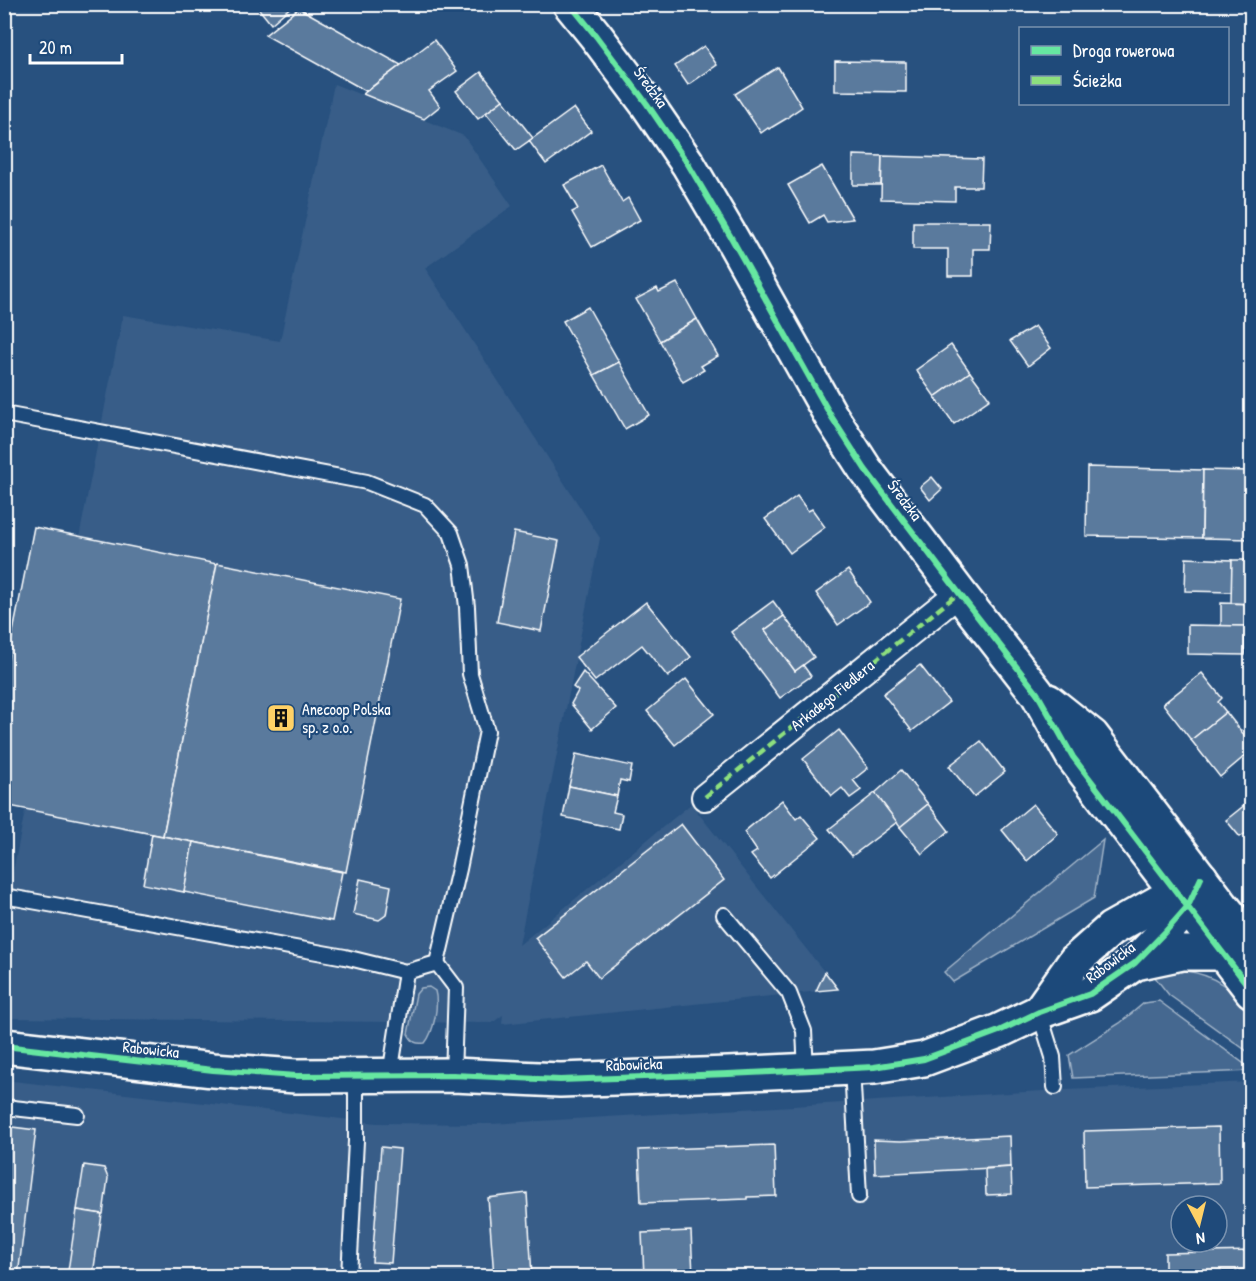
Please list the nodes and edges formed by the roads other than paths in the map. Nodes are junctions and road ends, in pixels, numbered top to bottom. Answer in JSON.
{"nodes":[{"id":1,"x":570,"y":4,"type":"edge"},
{"id":2,"x":4,"y":414,"type":"edge"},
{"id":3,"x":959,"y":593,"type":"junction"},
{"id":4,"x":705,"y":797,"type":"dead end"},
{"id":5,"x":1188,"y":893,"type":"junction"},
{"id":6,"x":4,"y":896,"type":"edge"},
{"id":7,"x":724,"y":915,"type":"dead end"},
{"id":8,"x":1251,"y":942,"type":"edge"},
{"id":9,"x":1221,"y":953,"type":"junction"},
{"id":10,"x":437,"y":963,"type":"junction"},
{"id":11,"x":1135,"y":963,"type":"junction"},
{"id":12,"x":406,"y":972,"type":"junction"},
{"id":13,"x":1251,"y":991,"type":"edge"},
{"id":14,"x":1039,"y":1012,"type":"junction"},
{"id":15,"x":4,"y":1046,"type":"edge"},
{"id":16,"x":852,"y":1068,"type":"junction"},
{"id":17,"x":806,"y":1071,"type":"junction"},
{"id":18,"x":390,"y":1075,"type":"junction"},
{"id":19,"x":453,"y":1075,"type":"junction"},
{"id":20,"x":357,"y":1076,"type":"junction"},
{"id":21,"x":1055,"y":1087,"type":"dead end"},
{"id":22,"x":4,"y":1107,"type":"edge"},
{"id":23,"x":77,"y":1115,"type":"dead end"},
{"id":24,"x":859,"y":1196,"type":"dead end"},
{"id":25,"x":349,"y":1276,"type":"edge"}],
"edges":[{"from":1,"to":3,"type":"street","name":"Średzka"},
{"from":2,"to":10,"type":"lane"},
{"from":3,"to":4,"type":"street","name":"Arkadego Fiedlera"},
{"from":3,"to":5,"type":"street","name":"Średzka"},
{"from":5,"to":8,"type":"street","name":"Średzka"},
{"from":5,"to":9,"type":"street","name":"Średzka"},
{"from":5,"to":11,"type":"street","name":"Rabowicka"},
{"from":5,"to":14,"type":"street","name":"Rabowicka"},
{"from":6,"to":12,"type":"lane"},
{"from":7,"to":17,"type":"lane"},
{"from":9,"to":11,"type":"street","name":"Rabowicka"},
{"from":9,"to":13,"type":"street","name":"Średzka"},
{"from":10,"to":12,"type":"lane"},
{"from":10,"to":19,"type":"lane"},
{"from":11,"to":14,"type":"street","name":"Rabowicka"},
{"from":12,"to":18,"type":"lane"},
{"from":14,"to":16,"type":"street","name":"Rabowicka"},
{"from":14,"to":21,"type":"lane"},
{"from":15,"to":20,"type":"street","name":"Rabowicka"},
{"from":16,"to":17,"type":"street","name":"Rabowicka"},
{"from":16,"to":24,"type":"lane"},
{"from":17,"to":19,"type":"street","name":"Rabowicka"},
{"from":18,"to":19,"type":"street","name":"Rabowicka"},
{"from":18,"to":20,"type":"street","name":"Rabowicka"},
{"from":20,"to":25,"type":"lane"},
{"from":22,"to":23,"type":"lane"}]}
